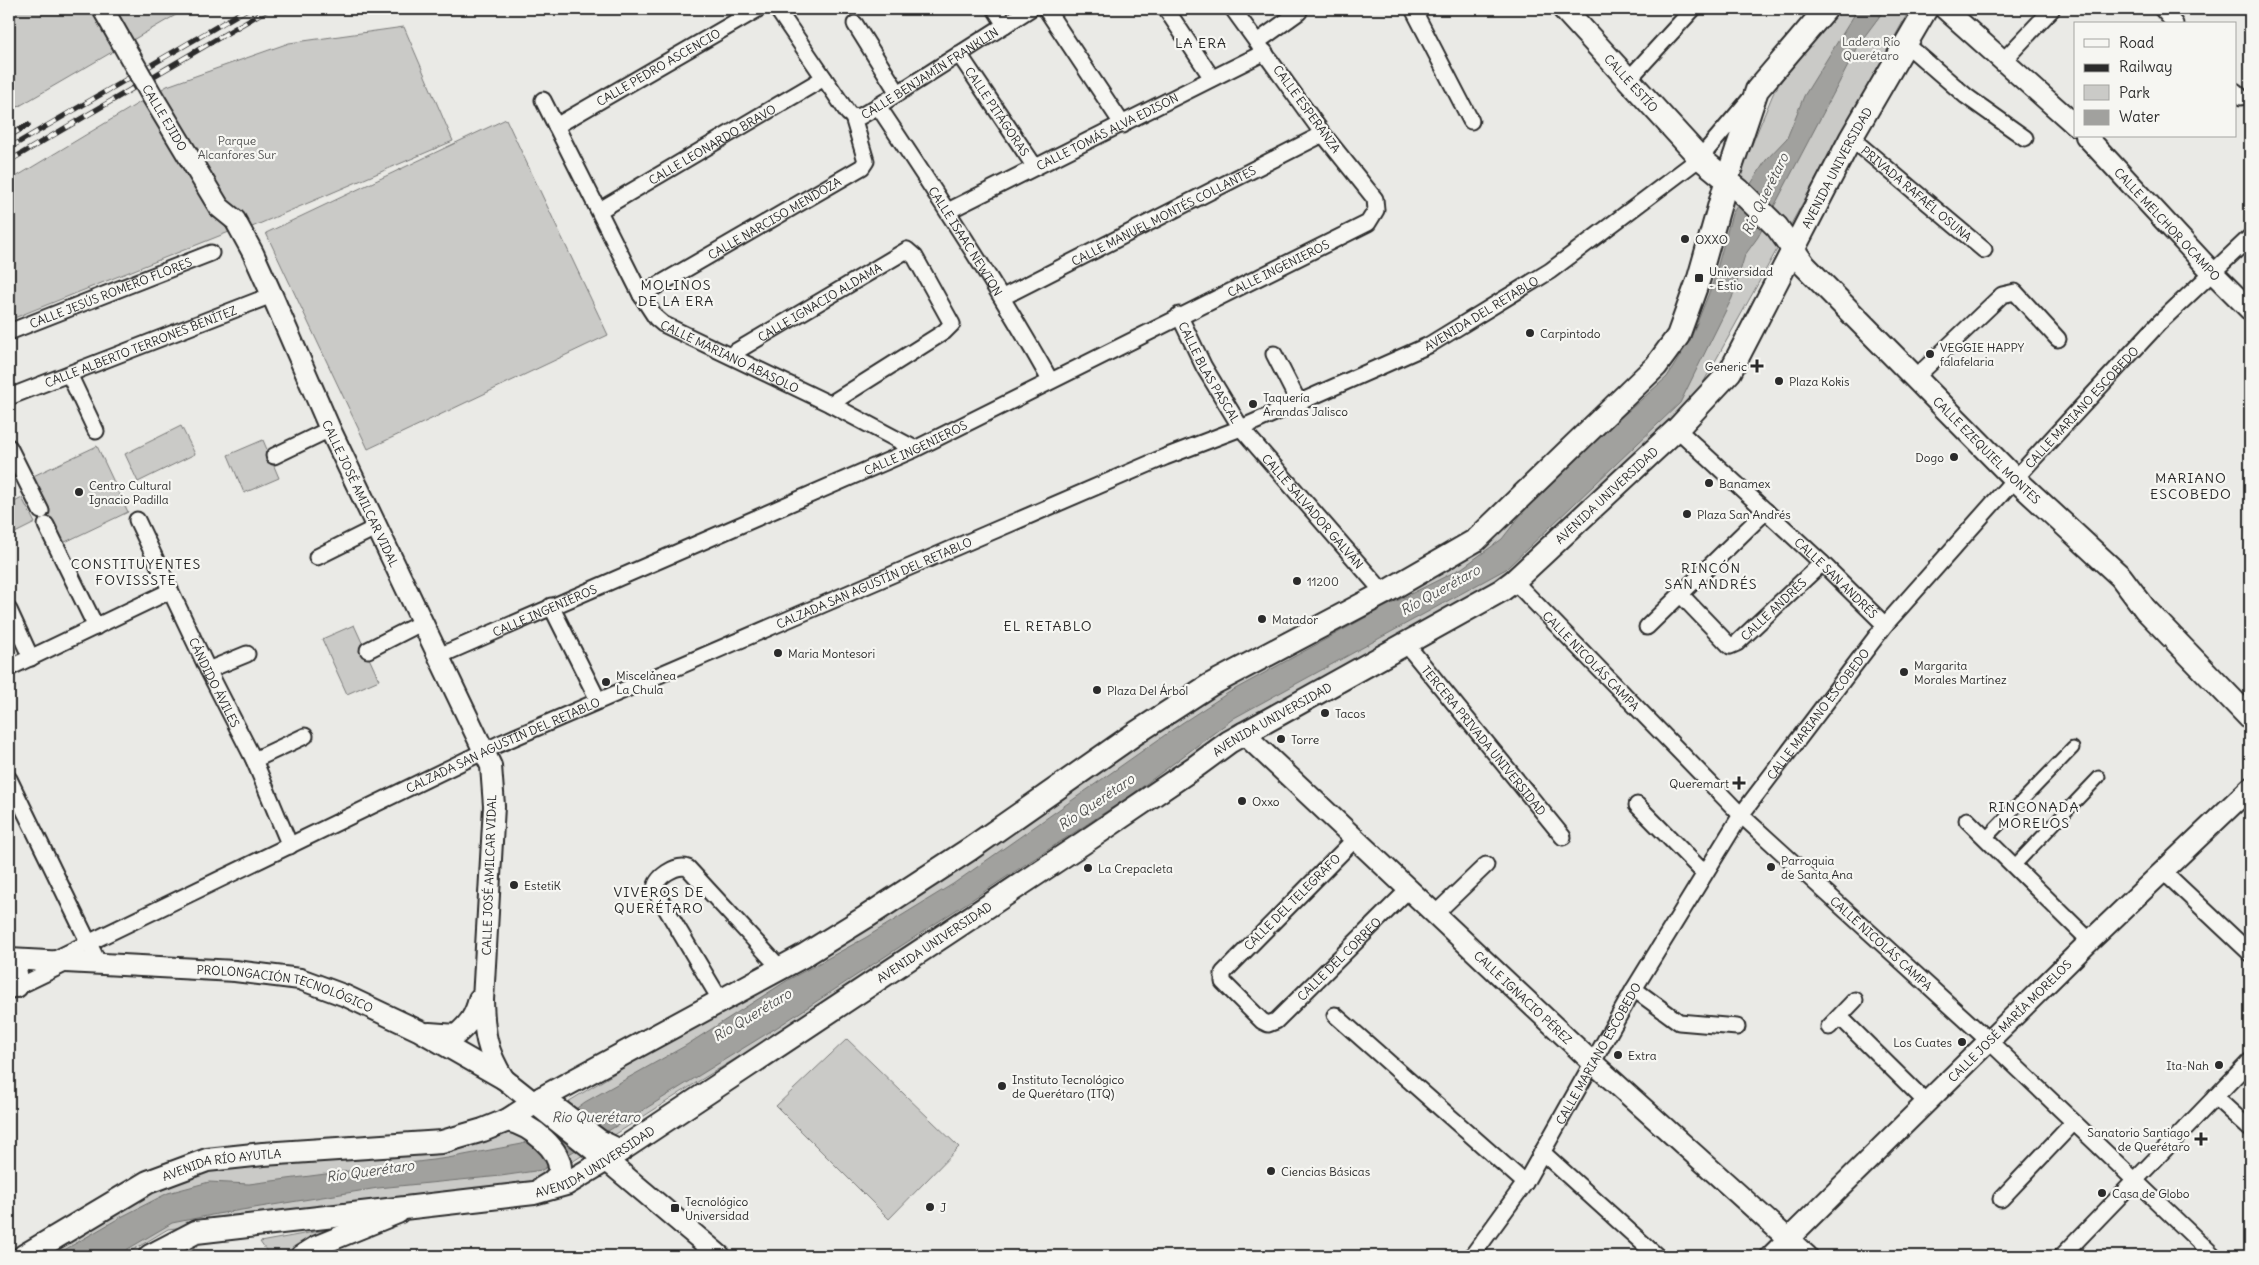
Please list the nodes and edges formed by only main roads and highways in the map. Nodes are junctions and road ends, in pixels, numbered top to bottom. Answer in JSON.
{"nodes":[{"id":1,"x":1826,"y":9,"type":"edge"},
{"id":2,"x":1566,"y":10,"type":"edge"},
{"id":3,"x":1921,"y":12,"type":"edge"},
{"id":4,"x":1733,"y":184,"type":"junction"},
{"id":5,"x":1794,"y":251,"type":"junction"},
{"id":6,"x":2250,"y":718,"type":"edge"},
{"id":7,"x":544,"y":1105,"type":"junction"},
{"id":8,"x":508,"y":1120,"type":"junction"},
{"id":9,"x":603,"y":1150,"type":"junction"},
{"id":10,"x":534,"y":1193,"type":"junction"},
{"id":11,"x":24,"y":1256,"type":"edge"},
{"id":12,"x":150,"y":1256,"type":"edge"}],
"edges":[{"from":1,"to":4,"type":"main road"},
{"from":2,"to":4,"type":"main road","name":"CALLE ESTÍO"},
{"from":3,"to":5,"type":"main road","name":"AVENIDA UNIVERSIDAD"},
{"from":4,"to":5,"type":"main road","name":"CALLE EZEQUIEL MONTES"},
{"from":4,"to":7,"type":"main road"},
{"from":5,"to":6,"type":"main road","name":"CALLE EZEQUIEL MONTES"},
{"from":5,"to":9,"type":"main road","name":"AVENIDA UNIVERSIDAD"},
{"from":7,"to":8,"type":"main road"},
{"from":7,"to":9,"type":"main road"},
{"from":8,"to":10,"type":"main road"},
{"from":8,"to":11,"type":"main road","name":"AVENIDA RÍO AYUTLA"},
{"from":9,"to":10,"type":"main road","name":"AVENIDA UNIVERSIDAD"},
{"from":10,"to":12,"type":"main road","name":"AVENIDA UNIVERSIDAD"}]}
